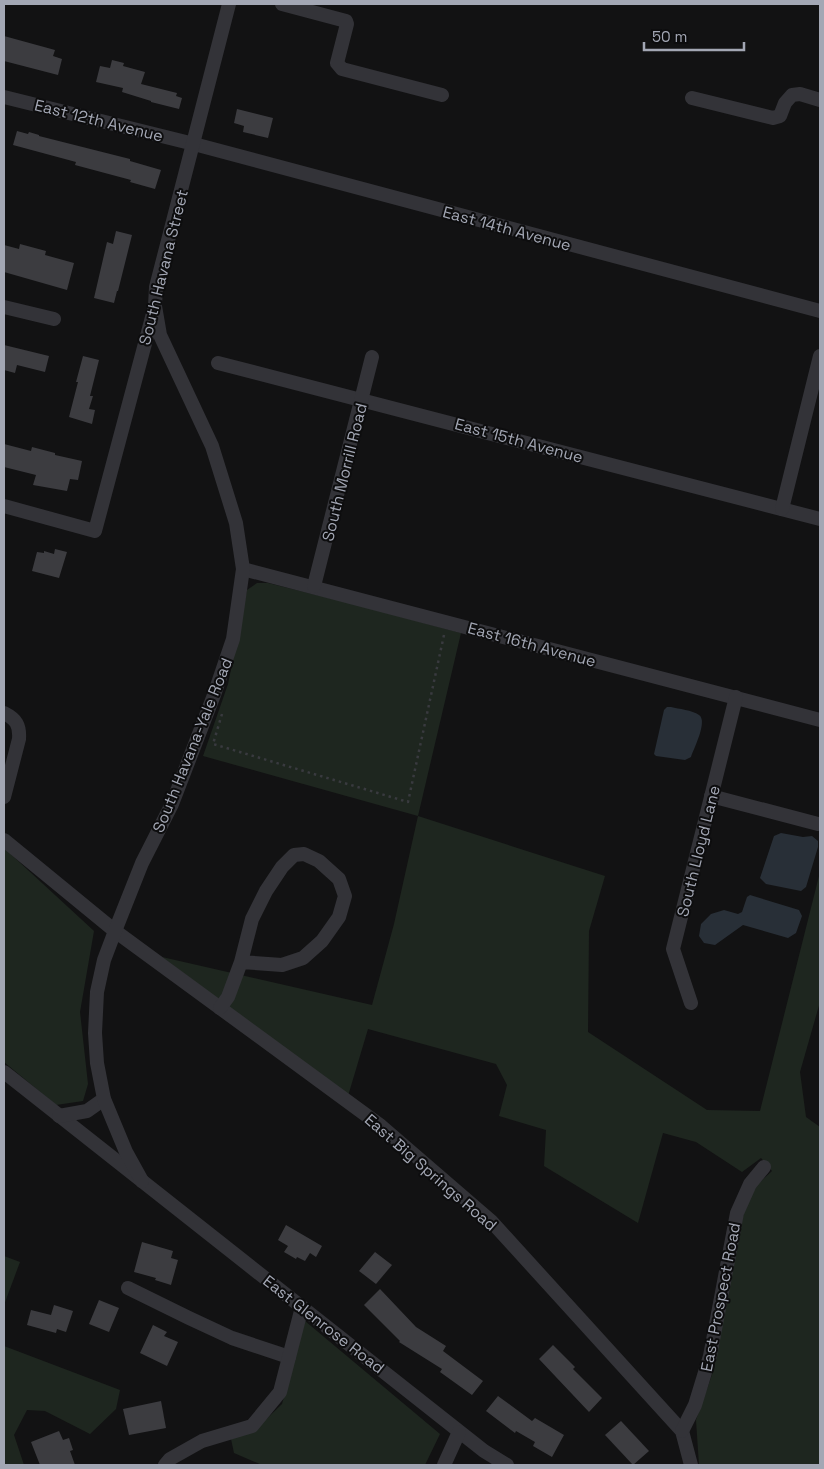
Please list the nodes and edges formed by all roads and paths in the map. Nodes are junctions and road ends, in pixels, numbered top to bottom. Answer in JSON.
{"nodes":[{"id":1,"x":229,"y":4,"type":"edge"},
{"id":2,"x":282,"y":4,"type":"edge"},
{"id":3,"x":442,"y":95,"type":"dead end"},
{"id":4,"x":4,"y":97,"type":"edge"},
{"id":5,"x":692,"y":98,"type":"dead end"},
{"id":6,"x":820,"y":100,"type":"edge"},
{"id":7,"x":194,"y":144,"type":"junction"},
{"id":8,"x":154,"y":306,"type":"junction"},
{"id":9,"x":4,"y":307,"type":"edge"},
{"id":10,"x":820,"y":311,"type":"edge"},
{"id":11,"x":54,"y":319,"type":"dead end"},
{"id":12,"x":820,"y":356,"type":"edge"},
{"id":13,"x":372,"y":357,"type":"dead end"},
{"id":14,"x":218,"y":363,"type":"dead end"},
{"id":15,"x":363,"y":400,"type":"junction"},
{"id":16,"x":4,"y":506,"type":"edge"},
{"id":17,"x":782,"y":509,"type":"junction"},
{"id":18,"x":820,"y":519,"type":"edge"},
{"id":19,"x":243,"y":569,"type":"junction"},
{"id":20,"x":314,"y":586,"type":"junction"},
{"id":21,"x":447,"y":621,"type":"junction"},
{"id":22,"x":736,"y":698,"type":"junction"},
{"id":23,"x":223,"y":711,"type":"dead end"},
{"id":24,"x":4,"y":713,"type":"edge"},
{"id":25,"x":820,"y":720,"type":"edge"},
{"id":26,"x":712,"y":796,"type":"junction"},
{"id":27,"x":4,"y":797,"type":"edge"},
{"id":28,"x":818,"y":824,"type":"dead end"},
{"id":29,"x":4,"y":840,"type":"edge"},
{"id":30,"x":115,"y":932,"type":"junction"},
{"id":31,"x":241,"y":962,"type":"junction"},
{"id":32,"x":691,"y":1002,"type":"dead end"},
{"id":33,"x":220,"y":1008,"type":"junction"},
{"id":34,"x":4,"y":1072,"type":"edge"},
{"id":35,"x":104,"y":1099,"type":"junction"},
{"id":36,"x":59,"y":1116,"type":"junction"},
{"id":37,"x":764,"y":1167,"type":"dead end"},
{"id":38,"x":142,"y":1181,"type":"junction"},
{"id":39,"x":128,"y":1288,"type":"dead end"},
{"id":40,"x":302,"y":1307,"type":"junction"},
{"id":41,"x":289,"y":1357,"type":"junction"},
{"id":42,"x":682,"y":1431,"type":"junction"},
{"id":43,"x":459,"y":1432,"type":"junction"},
{"id":44,"x":165,"y":1465,"type":"edge"},
{"id":45,"x":444,"y":1465,"type":"edge"},
{"id":46,"x":507,"y":1465,"type":"edge"},
{"id":47,"x":691,"y":1465,"type":"edge"}],
"edges":[{"from":1,"to":7,"type":"street","name":"South Havana Street"},
{"from":2,"to":3,"type":"street"},
{"from":4,"to":7,"type":"street","name":"East 12th Avenue"},
{"from":5,"to":6,"type":"street"},
{"from":7,"to":8,"type":"street","name":"South Havana Street"},
{"from":7,"to":10,"type":"street","name":"East 14th Avenue"},
{"from":8,"to":16,"type":"street","name":"South Havana Street"},
{"from":8,"to":19,"type":"street","name":"South Havana-Yale Road"},
{"from":9,"to":11,"type":"street"},
{"from":12,"to":17,"type":"street"},
{"from":13,"to":15,"type":"street","name":"South Morrill Road"},
{"from":14,"to":15,"type":"street","name":"East 15th Avenue"},
{"from":15,"to":17,"type":"street","name":"East 15th Avenue"},
{"from":15,"to":20,"type":"street","name":"South Morrill Road"},
{"from":17,"to":18,"type":"street","name":"East 15th Avenue"},
{"from":19,"to":20,"type":"street","name":"East 16th Avenue"},
{"from":19,"to":30,"type":"street","name":"South Havana-Yale Road"},
{"from":20,"to":21,"type":"street","name":"East 16th Avenue"},
{"from":21,"to":22,"type":"street","name":"East 16th Avenue"},
{"from":21,"to":23,"type":"path"},
{"from":22,"to":25,"type":"street","name":"East 16th Avenue"},
{"from":22,"to":26,"type":"street","name":"South Lloyd Lane"},
{"from":24,"to":27,"type":"street"},
{"from":26,"to":28,"type":"street"},
{"from":26,"to":32,"type":"street","name":"South Lloyd Lane"},
{"from":29,"to":30,"type":"street"},
{"from":30,"to":33,"type":"street","name":"East Big Springs Road"},
{"from":30,"to":35,"type":"street","name":"South Havana-Yale Road"},
{"from":31,"to":31,"type":"street"},
{"from":31,"to":33,"type":"street"},
{"from":33,"to":42,"type":"street","name":"East Big Springs Road"},
{"from":34,"to":36,"type":"street","name":"East Glenrose Road"},
{"from":35,"to":36,"type":"street"},
{"from":35,"to":38,"type":"street","name":"South Havana-Yale Road"},
{"from":36,"to":38,"type":"street","name":"East Glenrose Road"},
{"from":37,"to":42,"type":"street","name":"East Prospect Road"},
{"from":38,"to":40,"type":"street","name":"East Glenrose Road"},
{"from":39,"to":41,"type":"street"},
{"from":40,"to":41,"type":"street"},
{"from":40,"to":43,"type":"street","name":"East Glenrose Road"},
{"from":41,"to":44,"type":"street"},
{"from":42,"to":47,"type":"street","name":"East Big Springs Road"},
{"from":43,"to":45,"type":"street"},
{"from":43,"to":46,"type":"street","name":"East Glenrose Road"}]}
